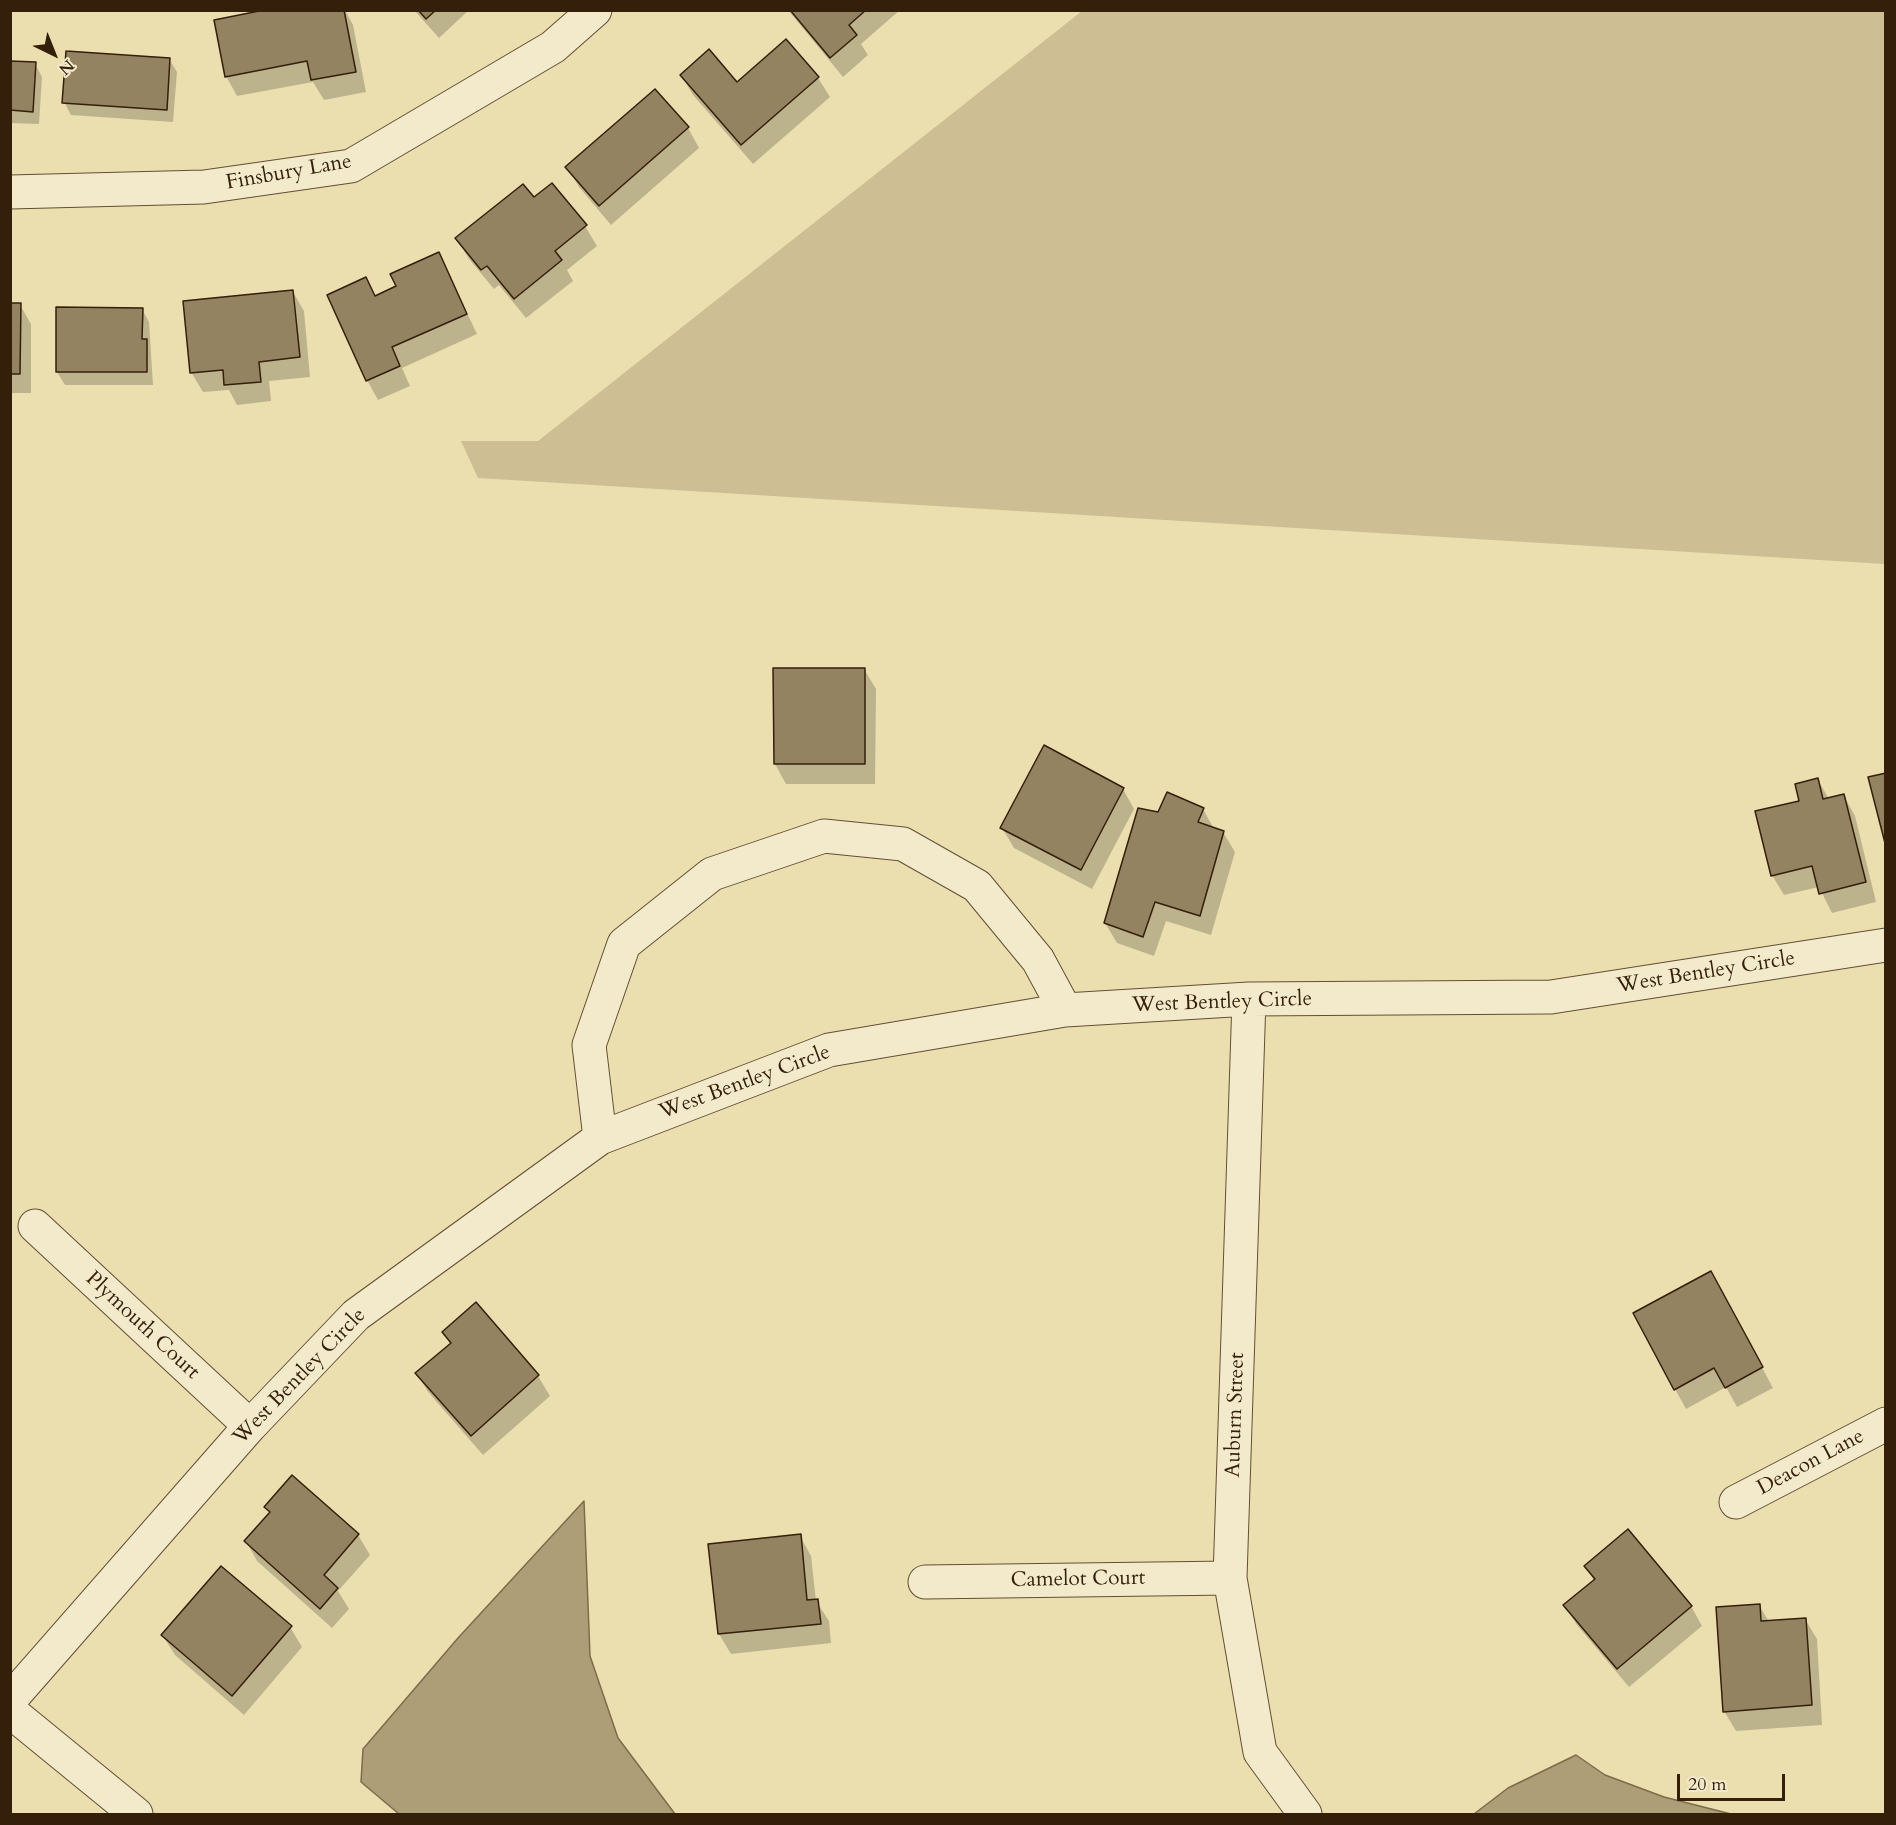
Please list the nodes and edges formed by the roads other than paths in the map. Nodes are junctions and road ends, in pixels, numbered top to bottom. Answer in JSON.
{"nodes":[{"id":1,"x":595,"y":10,"type":"edge"},
{"id":2,"x":10,"y":192,"type":"edge"},
{"id":3,"x":1886,"y":945,"type":"edge"},
{"id":4,"x":1249,"y":999,"type":"junction"},
{"id":5,"x":1065,"y":1010,"type":"junction"},
{"id":6,"x":600,"y":1138,"type":"junction"},
{"id":7,"x":35,"y":1226,"type":"dead end"},
{"id":8,"x":1886,"y":1424,"type":"edge"},
{"id":9,"x":250,"y":1426,"type":"junction"},
{"id":10,"x":1736,"y":1502,"type":"dead end"},
{"id":11,"x":1230,"y":1578,"type":"junction"},
{"id":12,"x":925,"y":1582,"type":"dead end"},
{"id":13,"x":10,"y":1700,"type":"edge"},
{"id":14,"x":10,"y":1711,"type":"edge"},
{"id":15,"x":136,"y":1815,"type":"edge"},
{"id":16,"x":1305,"y":1815,"type":"edge"}],
"edges":[{"from":1,"to":2,"type":"street","name":"Finsbury Lane"},
{"from":3,"to":4,"type":"street","name":"West Bentley Circle"},
{"from":4,"to":5,"type":"street","name":"West Bentley Circle"},
{"from":4,"to":11,"type":"street","name":"Auburn Street"},
{"from":5,"to":6,"type":"street","name":"West Bentley Circle"},
{"from":5,"to":6,"type":"street"},
{"from":6,"to":9,"type":"street","name":"West Bentley Circle"},
{"from":7,"to":9,"type":"street","name":"Plymouth Court"},
{"from":8,"to":10,"type":"street","name":"Deacon Lane"},
{"from":9,"to":13,"type":"street","name":"West Bentley Circle"},
{"from":11,"to":12,"type":"street","name":"Camelot Court"},
{"from":11,"to":16,"type":"street","name":"Auburn Street"},
{"from":14,"to":15,"type":"street"}]}
